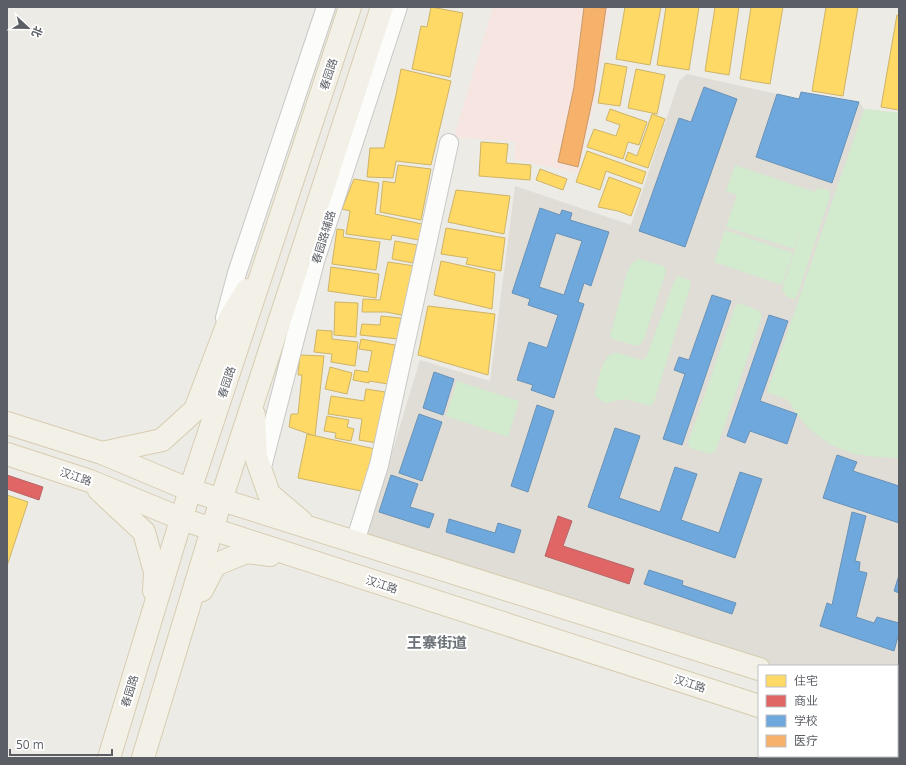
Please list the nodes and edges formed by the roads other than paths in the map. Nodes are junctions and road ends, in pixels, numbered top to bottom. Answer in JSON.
{"nodes":[{"id":1,"x":326,"y":7,"type":"edge"},
{"id":2,"x":350,"y":7,"type":"edge"},
{"id":3,"x":382,"y":7,"type":"edge"},
{"id":4,"x":398,"y":7,"type":"edge"},
{"id":5,"x":449,"y":143,"type":"dead end"},
{"id":6,"x":332,"y":161,"type":"junction"},
{"id":7,"x":329,"y":218,"type":"junction"},
{"id":8,"x":268,"y":253,"type":"junction"},
{"id":9,"x":215,"y":358,"type":"junction"},
{"id":10,"x":254,"y":400,"type":"junction"},
{"id":11,"x":7,"y":423,"type":"edge"},
{"id":12,"x":102,"y":453,"type":"junction"},
{"id":13,"x":7,"y":454,"type":"edge"},
{"id":14,"x":261,"y":471,"type":"junction"},
{"id":15,"x":90,"y":481,"type":"junction"},
{"id":16,"x":190,"y":490,"type":"junction"},
{"id":17,"x":221,"y":500,"type":"junction"},
{"id":18,"x":182,"y":519,"type":"junction"},
{"id":19,"x":308,"y":527,"type":"junction"},
{"id":20,"x":212,"y":529,"type":"junction"},
{"id":21,"x":355,"y":542,"type":"junction"},
{"id":22,"x":301,"y":558,"type":"junction"},
{"id":23,"x":153,"y":613,"type":"junction"},
{"id":24,"x":182,"y":630,"type":"junction"},
{"id":25,"x":758,"y":669,"type":"edge"},
{"id":26,"x":758,"y":706,"type":"edge"},
{"id":27,"x":109,"y":758,"type":"edge"},
{"id":28,"x":142,"y":758,"type":"edge"}],
"edges":[{"from":1,"to":9,"type":"street"},
{"from":2,"to":8,"type":"main road","name":"春园路"},
{"from":3,"to":6,"type":"main road"},
{"from":4,"to":7,"type":"street","name":"春园路辅路"},
{"from":5,"to":21,"type":"street"},
{"from":6,"to":7,"type":"street"},
{"from":6,"to":10,"type":"main road"},
{"from":7,"to":14,"type":"street","name":"春园路辅路"},
{"from":8,"to":9,"type":"main road"},
{"from":8,"to":16,"type":"main road","name":"春园路"},
{"from":9,"to":12,"type":"main road"},
{"from":10,"to":14,"type":"main road"},
{"from":10,"to":17,"type":"main road"},
{"from":11,"to":12,"type":"main road"},
{"from":12,"to":16,"type":"main road"},
{"from":13,"to":15,"type":"main road","name":"汉江路"},
{"from":14,"to":19,"type":"main road"},
{"from":15,"to":18,"type":"main road","name":"汉江路"},
{"from":15,"to":23,"type":"main road"},
{"from":16,"to":17,"type":"main road"},
{"from":16,"to":18,"type":"main road","name":"春园路"},
{"from":17,"to":19,"type":"main road"},
{"from":17,"to":20,"type":"main road"},
{"from":18,"to":20,"type":"main road","name":"汉江路"},
{"from":18,"to":23,"type":"main road","name":"春园路"},
{"from":19,"to":21,"type":"main road"},
{"from":20,"to":22,"type":"main road","name":"汉江路"},
{"from":20,"to":24,"type":"main road"},
{"from":21,"to":25,"type":"main road"},
{"from":22,"to":24,"type":"main road"},
{"from":22,"to":26,"type":"main road","name":"汉江路"},
{"from":23,"to":27,"type":"main road","name":"春园路"},
{"from":24,"to":28,"type":"main road"}]}
